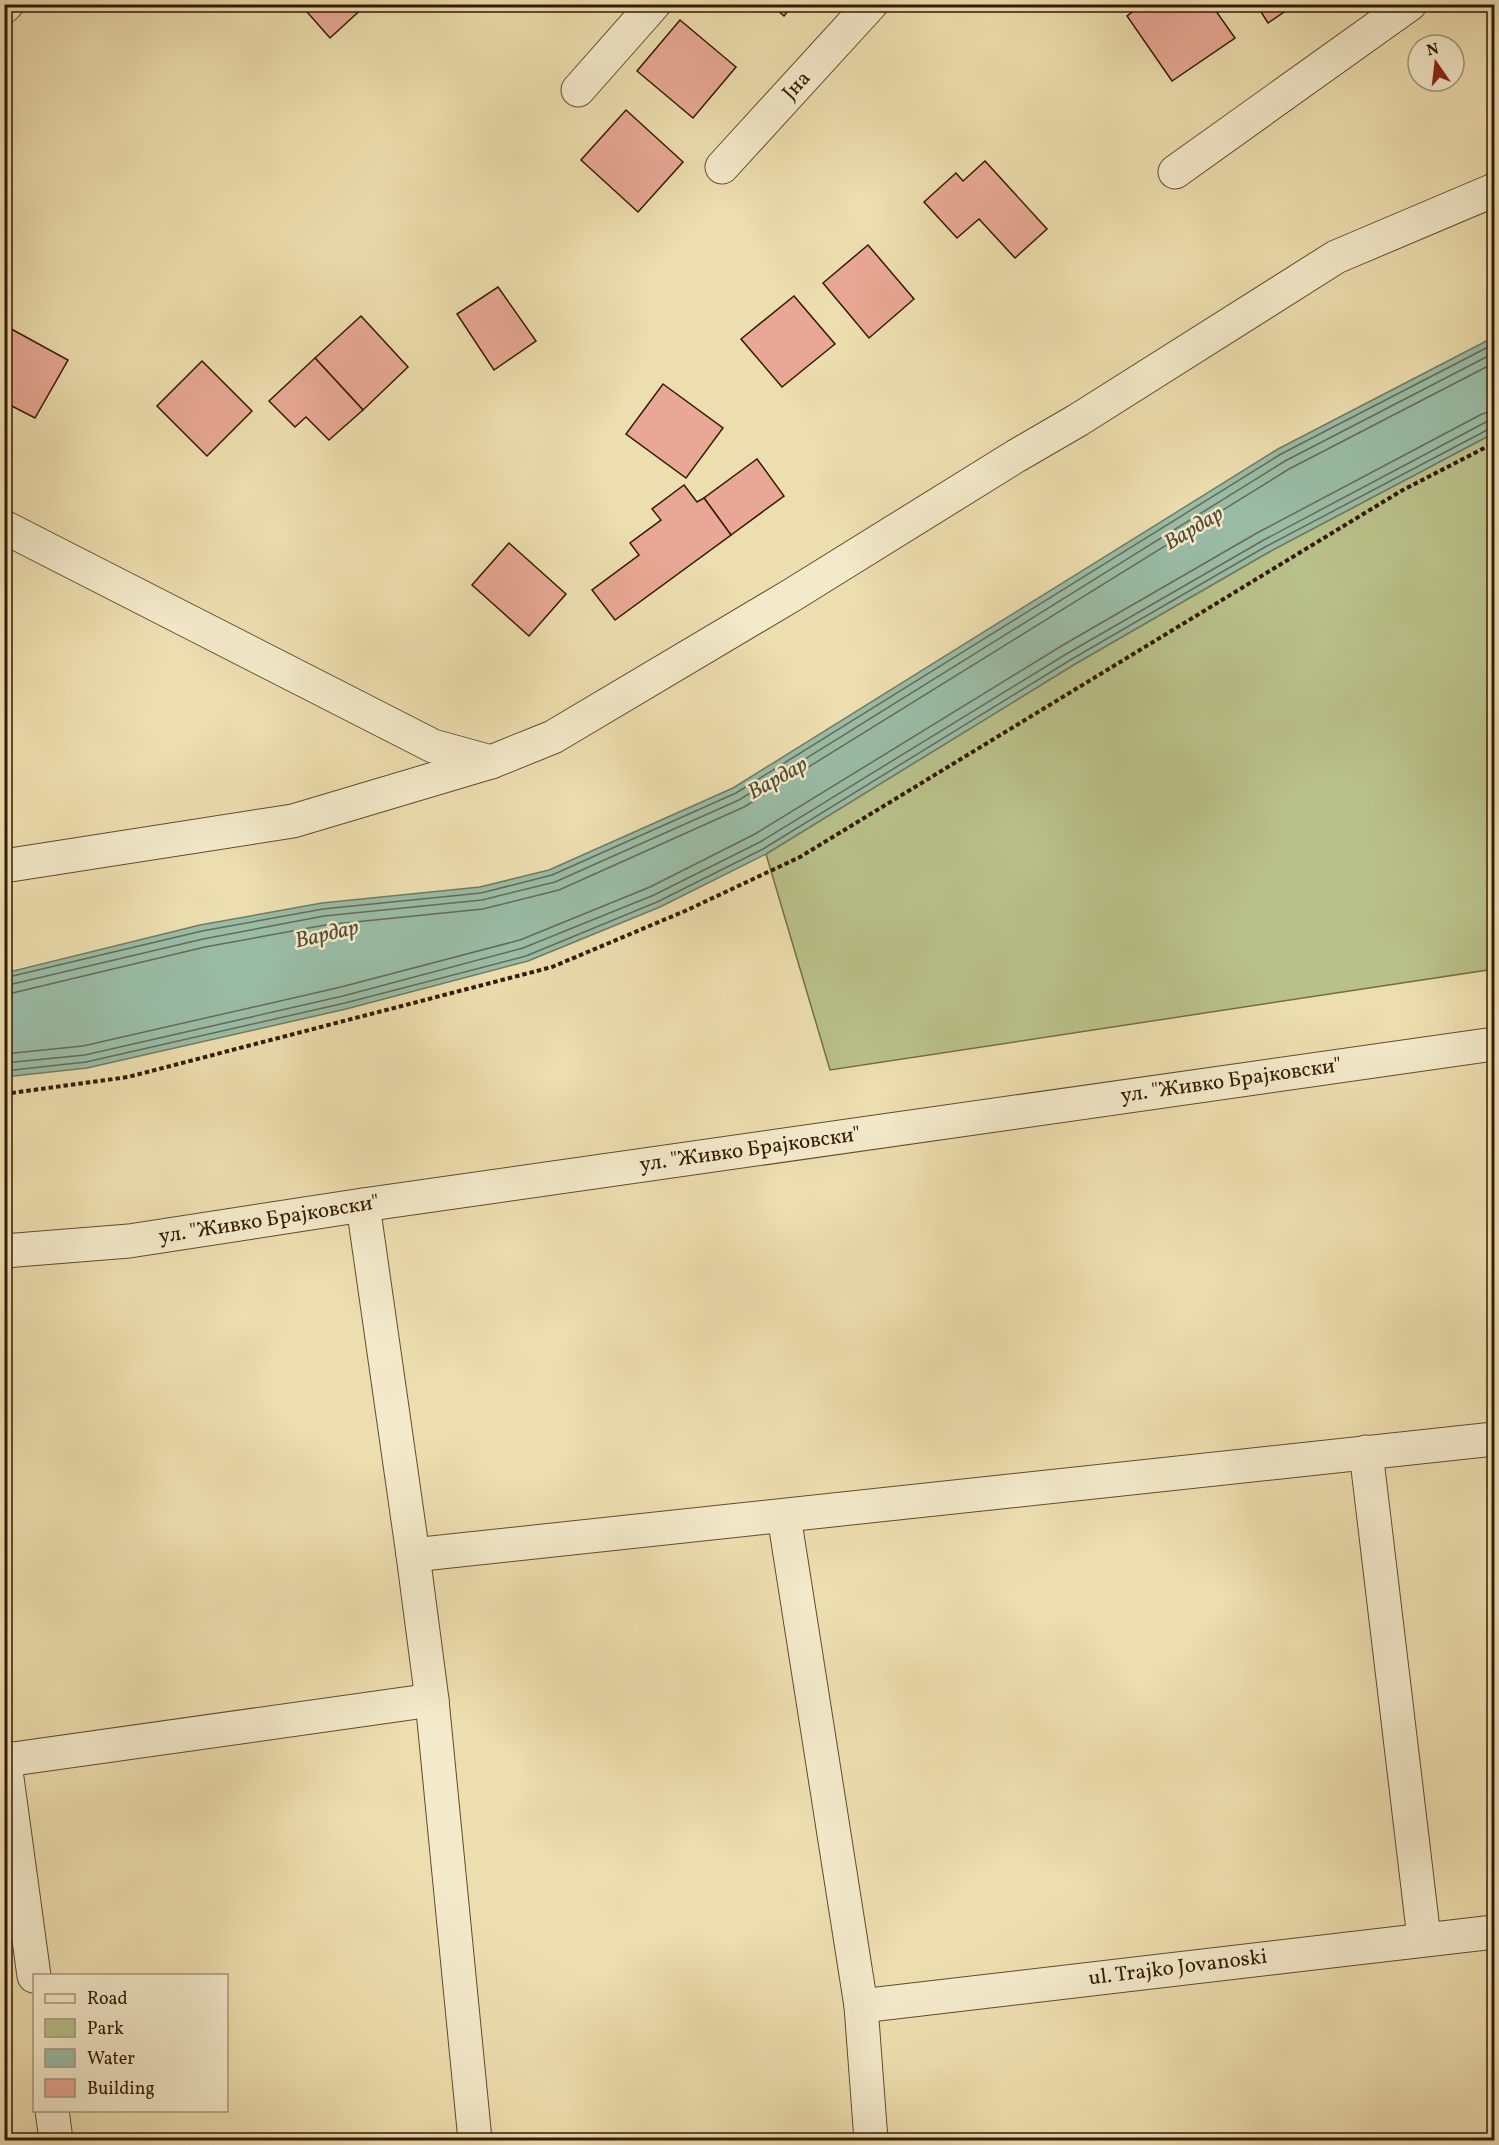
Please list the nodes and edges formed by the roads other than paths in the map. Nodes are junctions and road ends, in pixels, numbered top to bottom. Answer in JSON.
{"nodes":[{"id":1,"x":654,"y":4,"type":"edge"},
{"id":2,"x":871,"y":4,"type":"edge"},
{"id":3,"x":1410,"y":4,"type":"edge"},
{"id":4,"x":578,"y":90,"type":"dead end"},
{"id":5,"x":722,"y":167,"type":"dead end"},
{"id":6,"x":1175,"y":172,"type":"dead end"},
{"id":7,"x":1494,"y":190,"type":"edge"},
{"id":8,"x":4,"y":527,"type":"edge"},
{"id":9,"x":491,"y":762,"type":"junction"},
{"id":10,"x":4,"y":866,"type":"edge"},
{"id":11,"x":1494,"y":1044,"type":"edge"},
{"id":12,"x":363,"y":1205,"type":"junction"},
{"id":13,"x":4,"y":1251,"type":"edge"},
{"id":14,"x":1494,"y":1439,"type":"edge"},
{"id":15,"x":1366,"y":1452,"type":"junction"},
{"id":16,"x":784,"y":1516,"type":"junction"},
{"id":17,"x":413,"y":1555,"type":"junction"},
{"id":18,"x":432,"y":1700,"type":"junction"},
{"id":19,"x":5,"y":1758,"type":"edge"},
{"id":20,"x":1494,"y":1932,"type":"edge"},
{"id":21,"x":1424,"y":1938,"type":"junction"},
{"id":22,"x":34,"y":1974,"type":"edge"},
{"id":23,"x":861,"y":2006,"type":"junction"},
{"id":24,"x":52,"y":2112,"type":"edge"},
{"id":25,"x":56,"y":2140,"type":"edge"},
{"id":26,"x":475,"y":2140,"type":"edge"},
{"id":27,"x":871,"y":2140,"type":"edge"}],
"edges":[{"from":1,"to":4,"type":"street"},
{"from":2,"to":5,"type":"street","name":"Јна"},
{"from":3,"to":6,"type":"street"},
{"from":7,"to":9,"type":"street"},
{"from":8,"to":9,"type":"street"},
{"from":9,"to":10,"type":"street"},
{"from":11,"to":12,"type":"street","name":"ул. \"Живко Брајковски\""},
{"from":12,"to":13,"type":"street","name":"ул. \"Живко Брајковски\""},
{"from":12,"to":17,"type":"street"},
{"from":14,"to":15,"type":"street"},
{"from":15,"to":16,"type":"street"},
{"from":15,"to":21,"type":"street"},
{"from":16,"to":17,"type":"street"},
{"from":16,"to":23,"type":"street"},
{"from":17,"to":18,"type":"street"},
{"from":18,"to":19,"type":"street"},
{"from":18,"to":26,"type":"street"},
{"from":19,"to":22,"type":"street"},
{"from":20,"to":21,"type":"street","name":"ul. Trajko Jovanoski"},
{"from":21,"to":23,"type":"street","name":"ul. Trajko Jovanoski"},
{"from":23,"to":27,"type":"street"},
{"from":24,"to":25,"type":"street"}]}
